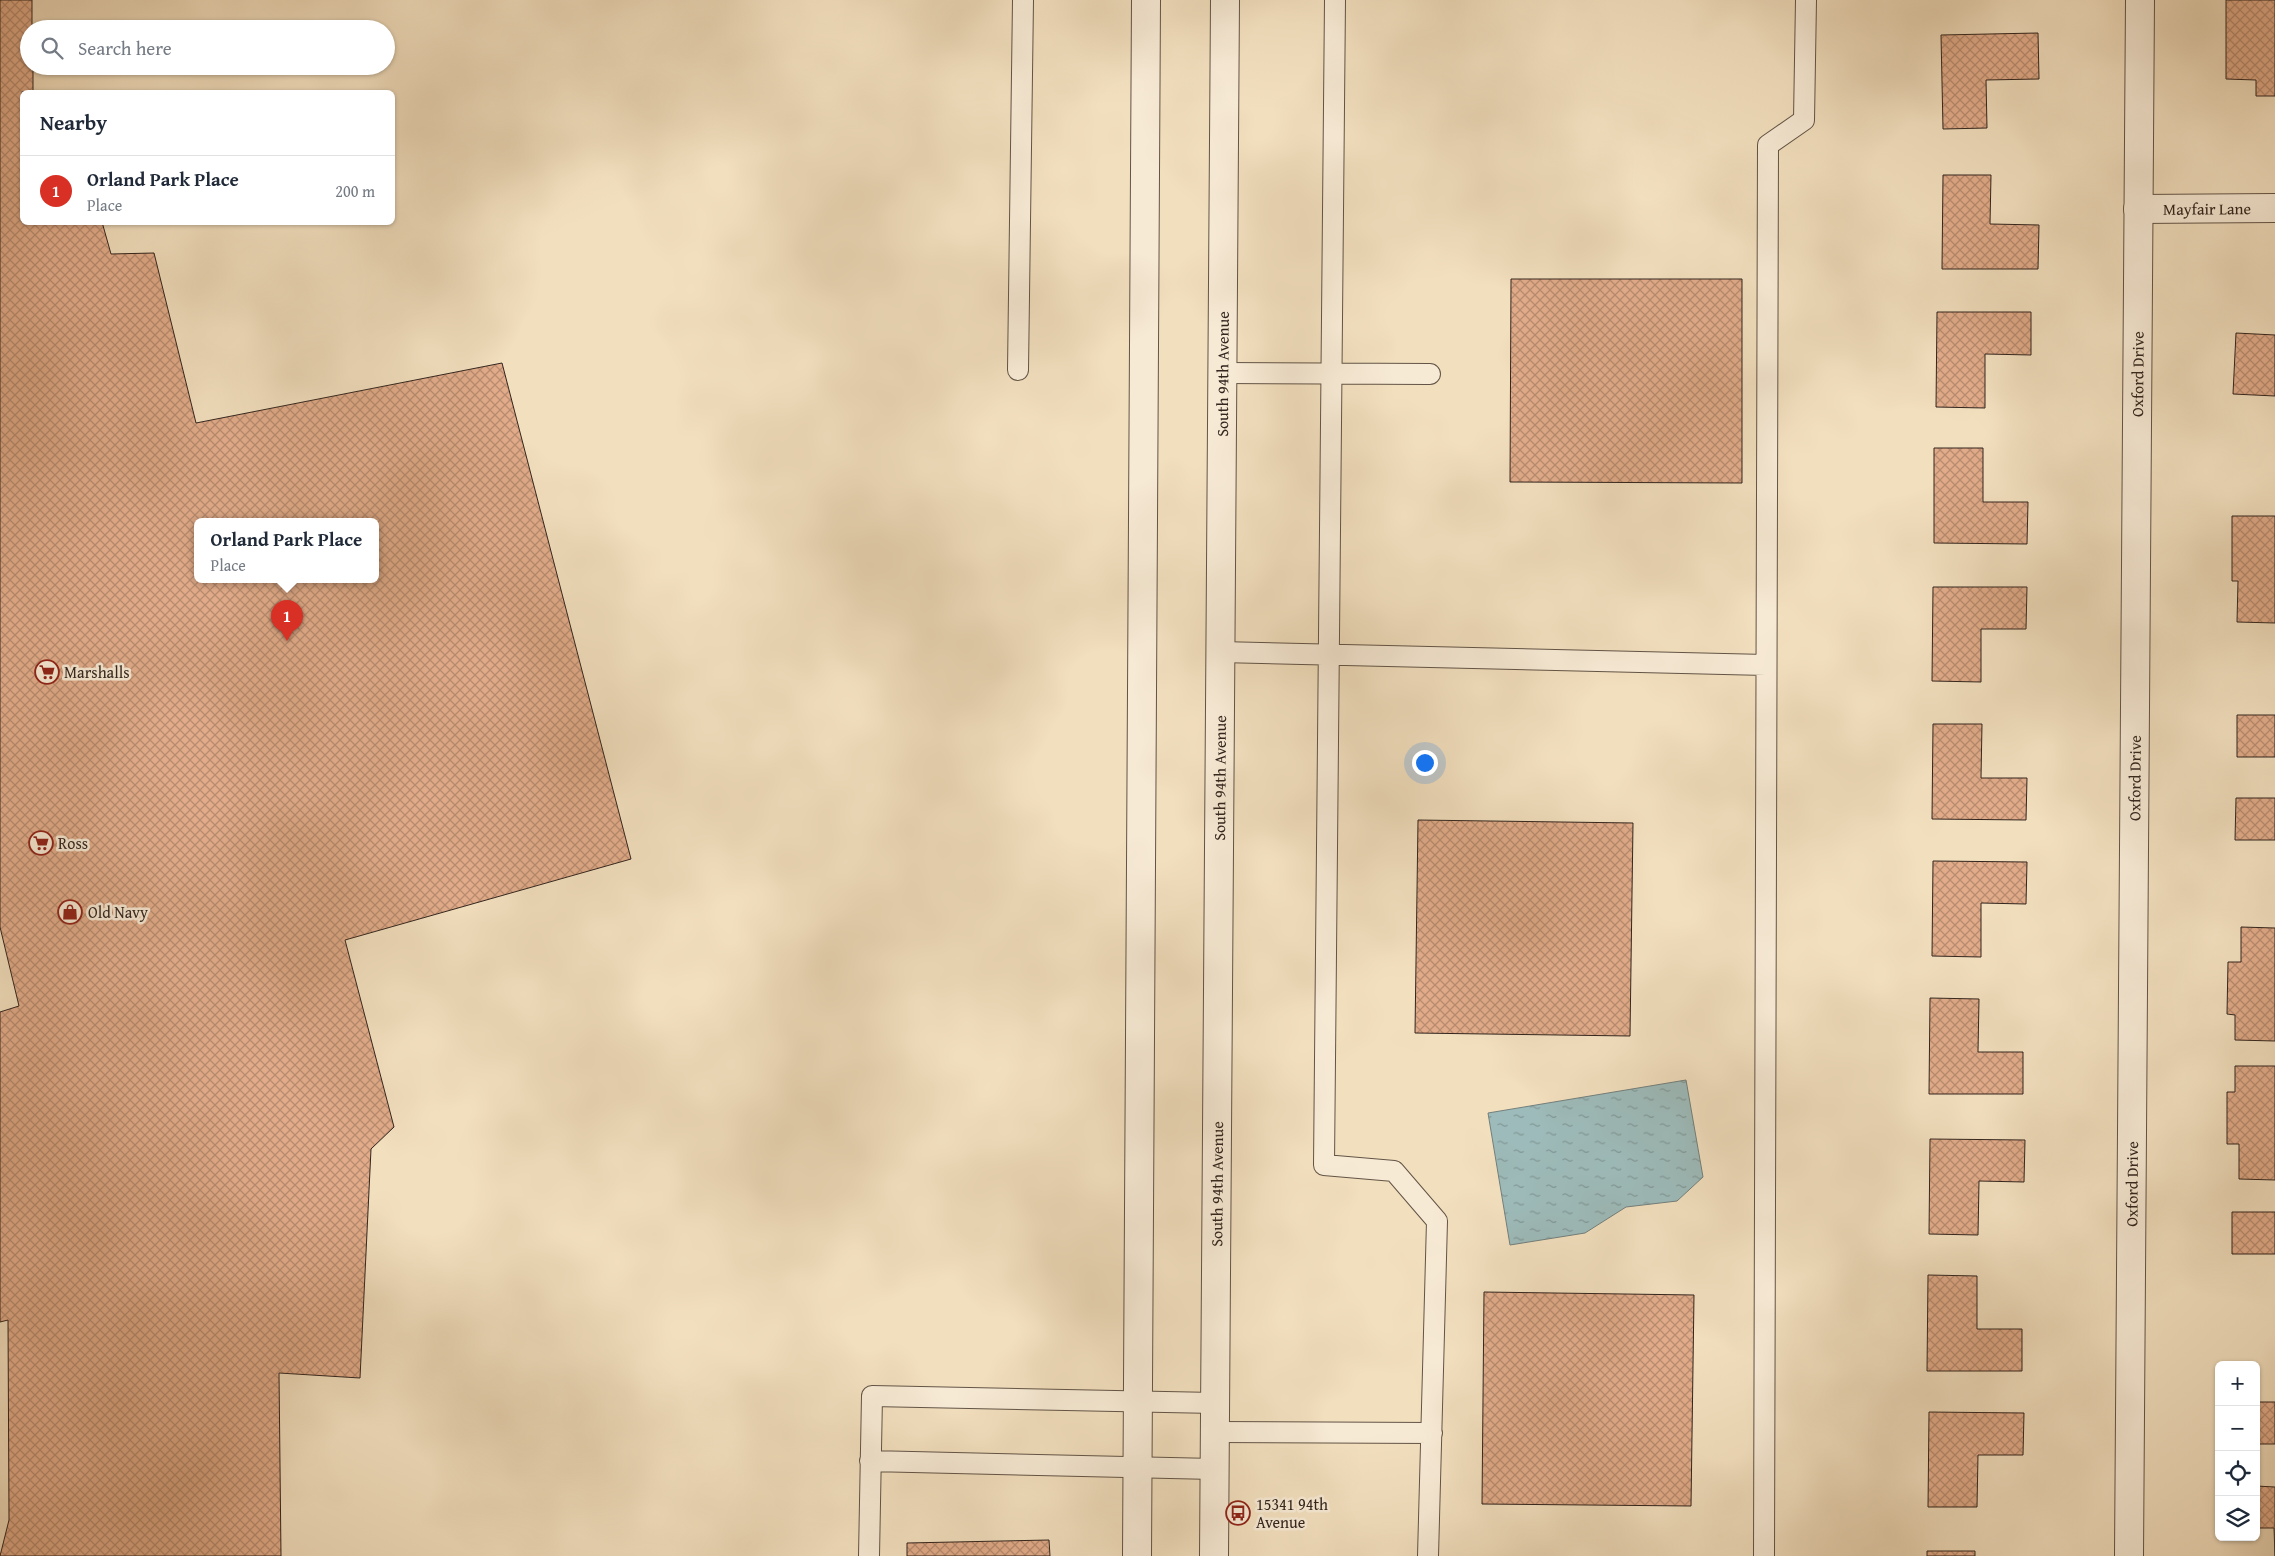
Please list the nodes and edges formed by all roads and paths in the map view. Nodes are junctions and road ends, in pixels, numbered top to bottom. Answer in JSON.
{"nodes":[{"id":1,"x":1023,"y":0,"type":"edge"},
{"id":2,"x":1146,"y":0,"type":"edge"},
{"id":3,"x":1225,"y":0,"type":"edge"},
{"id":4,"x":1335,"y":0,"type":"edge"},
{"id":5,"x":1806,"y":0,"type":"edge"},
{"id":6,"x":2140,"y":0,"type":"edge"},
{"id":7,"x":2275,"y":208,"type":"edge"},
{"id":8,"x":2138,"y":210,"type":"junction"},
{"id":9,"x":1018,"y":370,"type":"dead end"},
{"id":10,"x":1222,"y":373,"type":"junction"},
{"id":11,"x":1331,"y":373,"type":"junction"},
{"id":12,"x":1430,"y":374,"type":"dead end"},
{"id":13,"x":1220,"y":652,"type":"junction"},
{"id":14,"x":1329,"y":655,"type":"junction"},
{"id":15,"x":1766,"y":666,"type":"junction"},
{"id":16,"x":1137,"y":1403,"type":"junction"},
{"id":17,"x":1215,"y":1403,"type":"junction"},
{"id":18,"x":1215,"y":1432,"type":"junction"},
{"id":19,"x":1432,"y":1433,"type":"junction"},
{"id":20,"x":870,"y":1461,"type":"junction"},
{"id":21,"x":1137,"y":1467,"type":"junction"},
{"id":22,"x":1214,"y":1469,"type":"junction"},
{"id":23,"x":869,"y":1556,"type":"edge"},
{"id":24,"x":1137,"y":1556,"type":"edge"},
{"id":25,"x":1214,"y":1556,"type":"edge"},
{"id":26,"x":1428,"y":1556,"type":"edge"},
{"id":27,"x":1764,"y":1556,"type":"edge"},
{"id":28,"x":2129,"y":1556,"type":"edge"}],
"edges":[{"from":1,"to":9,"type":"lane"},
{"from":2,"to":16,"type":"street"},
{"from":3,"to":10,"type":"street","name":"South 94th Avenue"},
{"from":4,"to":11,"type":"lane"},
{"from":5,"to":15,"type":"lane"},
{"from":6,"to":8,"type":"street","name":"Oxford Drive"},
{"from":7,"to":8,"type":"street","name":"Mayfair Lane"},
{"from":8,"to":28,"type":"street","name":"Oxford Drive"},
{"from":10,"to":11,"type":"lane"},
{"from":10,"to":13,"type":"street","name":"South 94th Avenue"},
{"from":11,"to":12,"type":"lane"},
{"from":11,"to":14,"type":"lane"},
{"from":13,"to":14,"type":"lane"},
{"from":13,"to":17,"type":"street","name":"South 94th Avenue"},
{"from":14,"to":15,"type":"lane"},
{"from":14,"to":19,"type":"lane"},
{"from":15,"to":27,"type":"lane"},
{"from":16,"to":17,"type":"lane"},
{"from":16,"to":20,"type":"lane"},
{"from":16,"to":21,"type":"street"},
{"from":17,"to":18,"type":"street","name":"South 94th Avenue"},
{"from":18,"to":19,"type":"lane"},
{"from":18,"to":22,"type":"street","name":"South 94th Avenue"},
{"from":19,"to":26,"type":"lane"},
{"from":20,"to":21,"type":"lane"},
{"from":20,"to":23,"type":"lane"},
{"from":21,"to":22,"type":"lane"},
{"from":21,"to":24,"type":"street"},
{"from":22,"to":25,"type":"street","name":"South 94th Avenue"}]}
